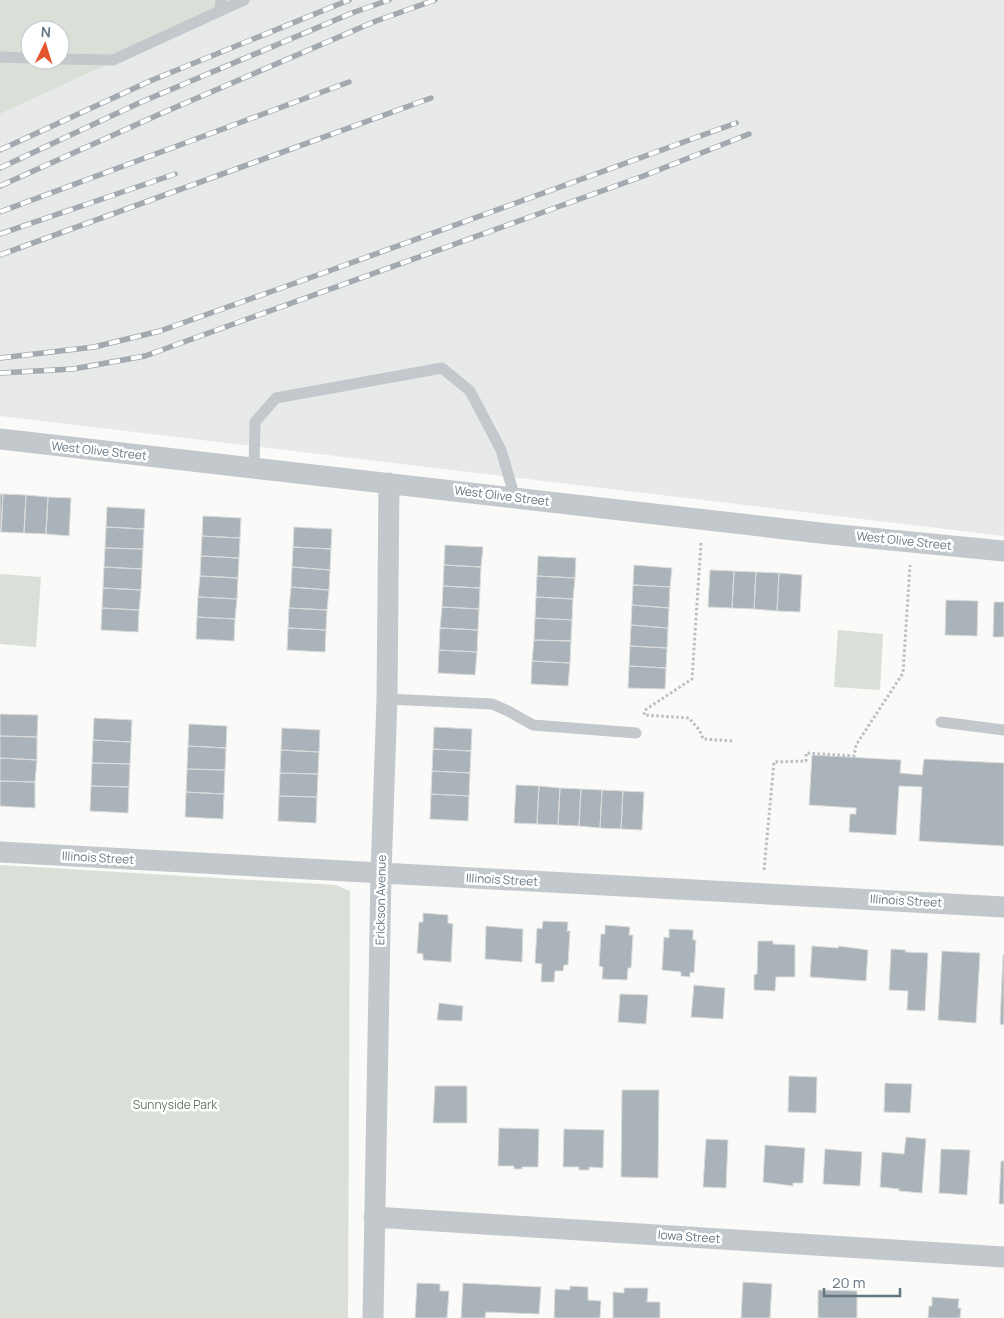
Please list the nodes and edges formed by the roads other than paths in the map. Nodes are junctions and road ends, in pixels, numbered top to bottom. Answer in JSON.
{"nodes":[{"id":1,"x":244,"y":0,"type":"edge"},
{"id":2,"x":220,"y":6,"type":"edge"},
{"id":3,"x":0,"y":57,"type":"edge"},
{"id":4,"x":20,"y":58,"type":"edge"},
{"id":5,"x":70,"y":59,"type":"edge"},
{"id":6,"x":0,"y":439,"type":"edge"},
{"id":7,"x":254,"y":468,"type":"junction"},
{"id":8,"x":389,"y":483,"type":"junction"},
{"id":9,"x":516,"y":498,"type":"junction"},
{"id":10,"x":1004,"y":551,"type":"edge"},
{"id":11,"x":388,"y":699,"type":"junction"},
{"id":12,"x":941,"y":722,"type":"dead end"},
{"id":13,"x":1004,"y":730,"type":"edge"},
{"id":14,"x":636,"y":733,"type":"dead end"},
{"id":15,"x":0,"y":852,"type":"edge"},
{"id":16,"x":381,"y":873,"type":"junction"},
{"id":17,"x":1004,"y":907,"type":"edge"},
{"id":18,"x":374,"y":1217,"type":"junction"},
{"id":19,"x":1004,"y":1256,"type":"edge"},
{"id":20,"x":373,"y":1318,"type":"edge"}],
"edges":[{"from":1,"to":2,"type":"lane"},
{"from":2,"to":5,"type":"lane"},
{"from":3,"to":4,"type":"lane"},
{"from":6,"to":7,"type":"street","name":"West Olive Street"},
{"from":7,"to":8,"type":"street","name":"West Olive Street"},
{"from":7,"to":9,"type":"lane"},
{"from":8,"to":9,"type":"street","name":"West Olive Street"},
{"from":8,"to":11,"type":"street","name":"Erickson Avenue"},
{"from":9,"to":10,"type":"street","name":"West Olive Street"},
{"from":11,"to":14,"type":"lane"},
{"from":11,"to":16,"type":"street","name":"Erickson Avenue"},
{"from":12,"to":13,"type":"lane"},
{"from":15,"to":16,"type":"street","name":"Illinois Street"},
{"from":16,"to":17,"type":"street","name":"Illinois Street"},
{"from":16,"to":18,"type":"street","name":"Erickson Avenue"},
{"from":18,"to":19,"type":"street","name":"Iowa Street"},
{"from":18,"to":20,"type":"street","name":"Erickson Avenue"}]}
